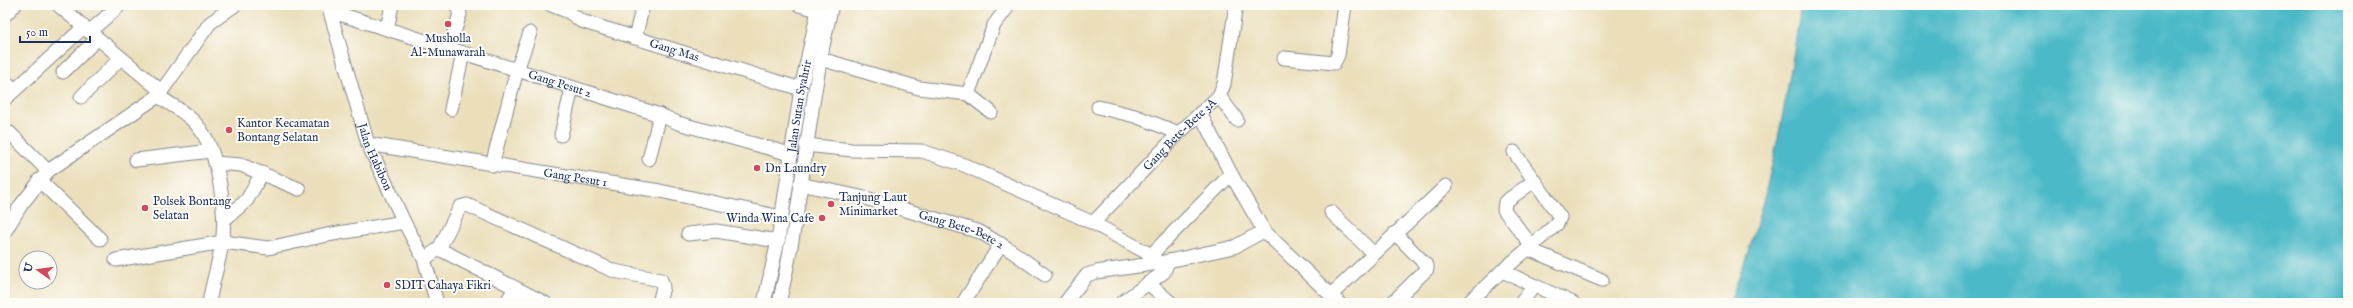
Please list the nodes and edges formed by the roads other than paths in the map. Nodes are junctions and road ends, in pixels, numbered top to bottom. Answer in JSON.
{"nodes":[{"id":1,"x":15,"y":5,"type":"edge"},
{"id":2,"x":120,"y":5,"type":"edge"},
{"id":3,"x":235,"y":5,"type":"edge"},
{"id":4,"x":392,"y":5,"type":"edge"},
{"id":5,"x":456,"y":5,"type":"edge"},
{"id":6,"x":551,"y":5,"type":"edge"},
{"id":7,"x":643,"y":5,"type":"edge"},
{"id":8,"x":800,"y":5,"type":"edge"},
{"id":9,"x":832,"y":5,"type":"edge"},
{"id":10,"x":1236,"y":5,"type":"edge"},
{"id":11,"x":1344,"y":5,"type":"edge"},
{"id":12,"x":62,"y":6,"type":"edge"},
{"id":13,"x":818,"y":7,"type":"edge"},
{"id":14,"x":329,"y":8,"type":"edge"},
{"id":15,"x":1006,"y":9,"type":"dead end"},
{"id":16,"x":5,"y":15,"type":"edge"},
{"id":17,"x":387,"y":29,"type":"junction"},
{"id":18,"x":90,"y":33,"type":"junction"},
{"id":19,"x":530,"y":34,"type":"dead end"},
{"id":20,"x":635,"y":38,"type":"junction"},
{"id":21,"x":449,"y":48,"type":"junction"},
{"id":22,"x":463,"y":53,"type":"junction"},
{"id":23,"x":121,"y":58,"type":"junction"},
{"id":24,"x":1284,"y":58,"type":"dead end"},
{"id":25,"x":821,"y":59,"type":"junction"},
{"id":26,"x":517,"y":70,"type":"junction"},
{"id":27,"x":62,"y":72,"type":"dead end"},
{"id":28,"x":5,"y":81,"type":"edge"},
{"id":29,"x":572,"y":88,"type":"junction"},
{"id":30,"x":801,"y":89,"type":"junction"},
{"id":31,"x":15,"y":90,"type":"junction"},
{"id":32,"x":160,"y":93,"type":"junction"},
{"id":33,"x":968,"y":94,"type":"junction"},
{"id":34,"x":1219,"y":96,"type":"junction"},
{"id":35,"x":81,"y":97,"type":"dead end"},
{"id":36,"x":5,"y":99,"type":"edge"},
{"id":37,"x":1098,"y":107,"type":"dead end"},
{"id":38,"x":451,"y":109,"type":"dead end"},
{"id":39,"x":991,"y":112,"type":"dead end"},
{"id":40,"x":1200,"y":113,"type":"junction"},
{"id":41,"x":660,"y":115,"type":"junction"},
{"id":42,"x":1237,"y":120,"type":"dead end"},
{"id":43,"x":5,"y":133,"type":"edge"},
{"id":44,"x":1179,"y":133,"type":"junction"},
{"id":45,"x":561,"y":135,"type":"dead end"},
{"id":46,"x":368,"y":144,"type":"junction"},
{"id":47,"x":806,"y":145,"type":"junction"},
{"id":48,"x":1514,"y":152,"type":"dead end"},
{"id":49,"x":790,"y":154,"type":"junction"},
{"id":50,"x":213,"y":157,"type":"junction"},
{"id":51,"x":649,"y":159,"type":"dead end"},
{"id":52,"x":136,"y":160,"type":"dead end"},
{"id":53,"x":492,"y":165,"type":"junction"},
{"id":54,"x":262,"y":173,"type":"junction"},
{"id":55,"x":1232,"y":174,"type":"junction"},
{"id":56,"x":44,"y":176,"type":"junction"},
{"id":57,"x":1534,"y":181,"type":"junction"},
{"id":58,"x":800,"y":184,"type":"junction"},
{"id":59,"x":1446,"y":186,"type":"dead end"},
{"id":60,"x":299,"y":189,"type":"dead end"},
{"id":61,"x":1331,"y":212,"type":"dead end"},
{"id":62,"x":781,"y":218,"type":"junction"},
{"id":63,"x":224,"y":220,"type":"junction"},
{"id":64,"x":404,"y":222,"type":"junction"},
{"id":65,"x":1093,"y":223,"type":"junction"},
{"id":66,"x":5,"y":231,"type":"edge"},
{"id":67,"x":1264,"y":231,"type":"junction"},
{"id":68,"x":1395,"y":233,"type":"junction"},
{"id":69,"x":688,"y":234,"type":"dead end"},
{"id":70,"x":100,"y":239,"type":"dead end"},
{"id":71,"x":778,"y":241,"type":"junction"},
{"id":72,"x":223,"y":242,"type":"junction"},
{"id":73,"x":1001,"y":244,"type":"junction"},
{"id":74,"x":1530,"y":248,"type":"junction"},
{"id":75,"x":439,"y":249,"type":"junction"},
{"id":76,"x":1374,"y":254,"type":"junction"},
{"id":77,"x":424,"y":259,"type":"junction"},
{"id":78,"x":116,"y":260,"type":"dead end"},
{"id":79,"x":1159,"y":260,"type":"junction"},
{"id":80,"x":1502,"y":271,"type":"junction"},
{"id":81,"x":1045,"y":276,"type":"dead end"},
{"id":82,"x":1602,"y":280,"type":"dead end"},
{"id":83,"x":1148,"y":283,"type":"junction"},
{"id":84,"x":1534,"y":286,"type":"junction"},
{"id":85,"x":515,"y":288,"type":"junction"},
{"id":86,"x":1335,"y":299,"type":"edge"},
{"id":87,"x":209,"y":303,"type":"edge"},
{"id":88,"x":437,"y":303,"type":"edge"},
{"id":89,"x":506,"y":303,"type":"edge"},
{"id":90,"x":545,"y":303,"type":"edge"},
{"id":91,"x":659,"y":303,"type":"edge"},
{"id":92,"x":764,"y":303,"type":"edge"},
{"id":93,"x":779,"y":303,"type":"edge"},
{"id":94,"x":963,"y":303,"type":"edge"},
{"id":95,"x":1065,"y":303,"type":"edge"},
{"id":96,"x":1121,"y":303,"type":"edge"},
{"id":97,"x":1171,"y":303,"type":"edge"},
{"id":98,"x":1392,"y":303,"type":"edge"},
{"id":99,"x":1468,"y":303,"type":"edge"},
{"id":100,"x":1521,"y":303,"type":"edge"},
{"id":101,"x":1573,"y":303,"type":"edge"}],
"edges":[{"from":1,"to":16,"type":"street"},
{"from":2,"to":18,"type":"street"},
{"from":3,"to":32,"type":"street"},
{"from":4,"to":17,"type":"street"},
{"from":5,"to":21,"type":"street"},
{"from":6,"to":20,"type":"street","name":"Gang Mas"},
{"from":7,"to":20,"type":"street"},
{"from":8,"to":13,"type":"street"},
{"from":9,"to":25,"type":"street","name":"Jalan Sutan Syahrir"},
{"from":10,"to":34,"type":"street","name":"Gang Bete-Bete 3A"},
{"from":11,"to":24,"type":"street"},
{"from":12,"to":18,"type":"street"},
{"from":13,"to":30,"type":"street","name":"Jalan Sutan Syahrir"},
{"from":14,"to":17,"type":"street","name":"Gang Pesut 2"},
{"from":14,"to":46,"type":"street","name":"Jalan Habibon"},
{"from":15,"to":33,"type":"street"},
{"from":17,"to":21,"type":"street","name":"Gang Pesut 2"},
{"from":18,"to":23,"type":"street"},
{"from":18,"to":27,"type":"street"},
{"from":18,"to":31,"type":"street"},
{"from":19,"to":26,"type":"street"},
{"from":20,"to":30,"type":"street","name":"Gang Mas"},
{"from":21,"to":22,"type":"street","name":"Gang Pesut 2"},
{"from":22,"to":26,"type":"street","name":"Gang Pesut 2"},
{"from":22,"to":38,"type":"street"},
{"from":23,"to":32,"type":"street"},
{"from":23,"to":35,"type":"street"},
{"from":25,"to":33,"type":"street"},
{"from":25,"to":47,"type":"street","name":"Jalan Sutan Syahrir"},
{"from":26,"to":29,"type":"street","name":"Gang Pesut 2"},
{"from":26,"to":53,"type":"street"},
{"from":28,"to":31,"type":"street"},
{"from":29,"to":41,"type":"street","name":"Gang Pesut 2"},
{"from":29,"to":45,"type":"street"},
{"from":30,"to":49,"type":"street","name":"Jalan Sutan Syahrir"},
{"from":31,"to":36,"type":"street"},
{"from":32,"to":50,"type":"street"},
{"from":32,"to":56,"type":"street"},
{"from":33,"to":39,"type":"street"},
{"from":34,"to":40,"type":"street","name":"Gang Bete-Bete 3A"},
{"from":34,"to":42,"type":"street"},
{"from":37,"to":44,"type":"street"},
{"from":40,"to":44,"type":"street","name":"Gang Bete-Bete 3A"},
{"from":40,"to":55,"type":"street"},
{"from":41,"to":49,"type":"street","name":"Gang Pesut 2"},
{"from":41,"to":51,"type":"street"},
{"from":43,"to":56,"type":"street"},
{"from":44,"to":65,"type":"street","name":"Gang Bete-Bete 3A"},
{"from":46,"to":53,"type":"street","name":"Gang Pesut 1"},
{"from":46,"to":64,"type":"street","name":"Jalan Habibon"},
{"from":47,"to":58,"type":"street","name":"Jalan Sutan Syahrir"},
{"from":47,"to":65,"type":"street"},
{"from":48,"to":57,"type":"street"},
{"from":49,"to":62,"type":"street","name":"Jalan Sutan Syahrir"},
{"from":50,"to":52,"type":"street"},
{"from":50,"to":54,"type":"street"},
{"from":50,"to":63,"type":"street"},
{"from":53,"to":62,"type":"street","name":"Gang Pesut 1"},
{"from":54,"to":60,"type":"street"},
{"from":54,"to":63,"type":"street"},
{"from":55,"to":67,"type":"street"},
{"from":55,"to":79,"type":"street"},
{"from":56,"to":66,"type":"street"},
{"from":56,"to":70,"type":"street"},
{"from":57,"to":74,"type":"street"},
{"from":57,"to":74,"type":"street"},
{"from":58,"to":73,"type":"street","name":"Gang Bete-Bete 2"},
{"from":58,"to":93,"type":"street","name":"Jalan Sutan Syahrir"},
{"from":59,"to":68,"type":"street"},
{"from":61,"to":76,"type":"street"},
{"from":62,"to":71,"type":"street","name":"Jalan Sutan Syahrir"},
{"from":63,"to":72,"type":"street"},
{"from":64,"to":72,"type":"street"},
{"from":64,"to":77,"type":"street","name":"Jalan Habibon"},
{"from":65,"to":79,"type":"street"},
{"from":67,"to":79,"type":"street"},
{"from":67,"to":86,"type":"street"},
{"from":68,"to":76,"type":"street"},
{"from":68,"to":98,"type":"street"},
{"from":69,"to":71,"type":"street"},
{"from":71,"to":92,"type":"street","name":"Jalan Sutan Syahrir"},
{"from":72,"to":78,"type":"street"},
{"from":72,"to":87,"type":"street"},
{"from":73,"to":81,"type":"street","name":"Gang Bete-Bete 2"},
{"from":73,"to":94,"type":"street"},
{"from":74,"to":80,"type":"street"},
{"from":74,"to":82,"type":"street"},
{"from":75,"to":77,"type":"street"},
{"from":75,"to":85,"type":"street"},
{"from":75,"to":91,"type":"street"},
{"from":76,"to":86,"type":"street"},
{"from":77,"to":88,"type":"street","name":"Jalan Habibon"},
{"from":79,"to":83,"type":"street"},
{"from":79,"to":95,"type":"street"},
{"from":80,"to":84,"type":"street"},
{"from":80,"to":99,"type":"street"},
{"from":83,"to":96,"type":"street"},
{"from":83,"to":97,"type":"street"},
{"from":84,"to":100,"type":"street"},
{"from":84,"to":101,"type":"street"},
{"from":85,"to":89,"type":"street"},
{"from":85,"to":90,"type":"street"}]}
